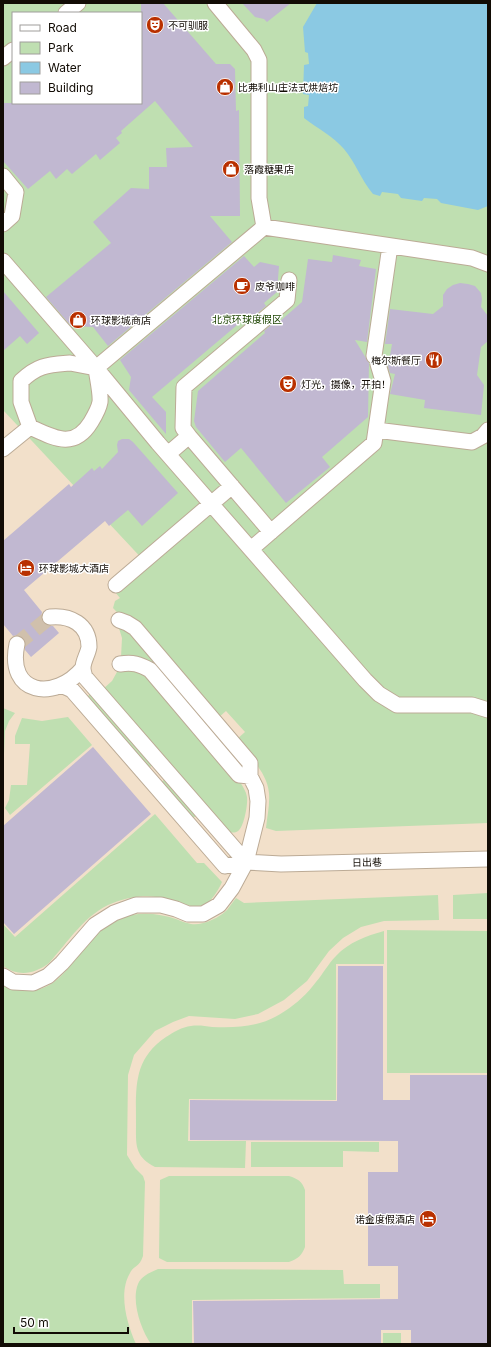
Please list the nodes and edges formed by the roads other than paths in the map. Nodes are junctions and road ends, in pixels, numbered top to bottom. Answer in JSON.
{"nodes":[{"id":1,"x":78,"y":3,"type":"edge"},
{"id":2,"x":214,"y":3,"type":"edge"},
{"id":3,"x":67,"y":12,"type":"edge"},
{"id":4,"x":12,"y":51,"type":"edge"},
{"id":5,"x":3,"y":58,"type":"edge"},
{"id":6,"x":3,"y":176,"type":"edge"},
{"id":7,"x":3,"y":224,"type":"edge"},
{"id":8,"x":264,"y":227,"type":"junction"},
{"id":9,"x":390,"y":246,"type":"junction"},
{"id":10,"x":3,"y":261,"type":"edge"},
{"id":11,"x":488,"y":264,"type":"edge"},
{"id":12,"x":289,"y":280,"type":"dead end"},
{"id":13,"x":96,"y":368,"type":"junction"},
{"id":14,"x":30,"y":427,"type":"junction"},
{"id":15,"x":376,"y":430,"type":"junction"},
{"id":16,"x":488,"y":430,"type":"edge"},
{"id":17,"x":189,"y":436,"type":"junction"},
{"id":18,"x":163,"y":448,"type":"junction"},
{"id":19,"x":3,"y":449,"type":"edge"},
{"id":20,"x":232,"y":486,"type":"junction"},
{"id":21,"x":211,"y":504,"type":"junction"},
{"id":22,"x":271,"y":532,"type":"junction"},
{"id":23,"x":251,"y":549,"type":"junction"},
{"id":24,"x":116,"y":585,"type":"dead end"},
{"id":25,"x":50,"y":618,"type":"tunnel mouth"},
{"id":26,"x":119,"y":620,"type":"dead end"},
{"id":27,"x":16,"y":644,"type":"dead end"},
{"id":28,"x":120,"y":664,"type":"dead end"},
{"id":29,"x":83,"y":668,"type":"junction"},
{"id":30,"x":61,"y":685,"type":"junction"},
{"id":31,"x":488,"y":710,"type":"edge"},
{"id":32,"x":250,"y":776,"type":"junction"},
{"id":33,"x":488,"y":859,"type":"edge"},
{"id":34,"x":246,"y":862,"type":"junction"},
{"id":35,"x":3,"y":976,"type":"edge"}],
"edges":[{"from":1,"to":3,"type":"street"},
{"from":2,"to":8,"type":"street"},
{"from":4,"to":5,"type":"street"},
{"from":6,"to":7,"type":"street"},
{"from":8,"to":9,"type":"street"},
{"from":8,"to":13,"type":"street"},
{"from":9,"to":11,"type":"street"},
{"from":9,"to":15,"type":"street"},
{"from":10,"to":13,"type":"street"},
{"from":12,"to":17,"type":"street"},
{"from":13,"to":14,"type":"street"},
{"from":13,"to":14,"type":"street"},
{"from":13,"to":18,"type":"street"},
{"from":14,"to":19,"type":"street"},
{"from":15,"to":16,"type":"street"},
{"from":15,"to":22,"type":"street"},
{"from":17,"to":18,"type":"street"},
{"from":17,"to":20,"type":"street"},
{"from":18,"to":21,"type":"street"},
{"from":20,"to":21,"type":"street"},
{"from":20,"to":22,"type":"street"},
{"from":21,"to":23,"type":"street"},
{"from":21,"to":24,"type":"street"},
{"from":22,"to":23,"type":"street"},
{"from":23,"to":31,"type":"street"},
{"from":25,"to":29,"type":"street"},
{"from":26,"to":32,"type":"street"},
{"from":27,"to":30,"type":"street"},
{"from":28,"to":32,"type":"street"},
{"from":29,"to":30,"type":"street"},
{"from":29,"to":34,"type":"street"},
{"from":30,"to":34,"type":"street","name":"日出巷"},
{"from":32,"to":34,"type":"street"},
{"from":33,"to":34,"type":"street","name":"日出巷"},
{"from":34,"to":35,"type":"street"}]}
